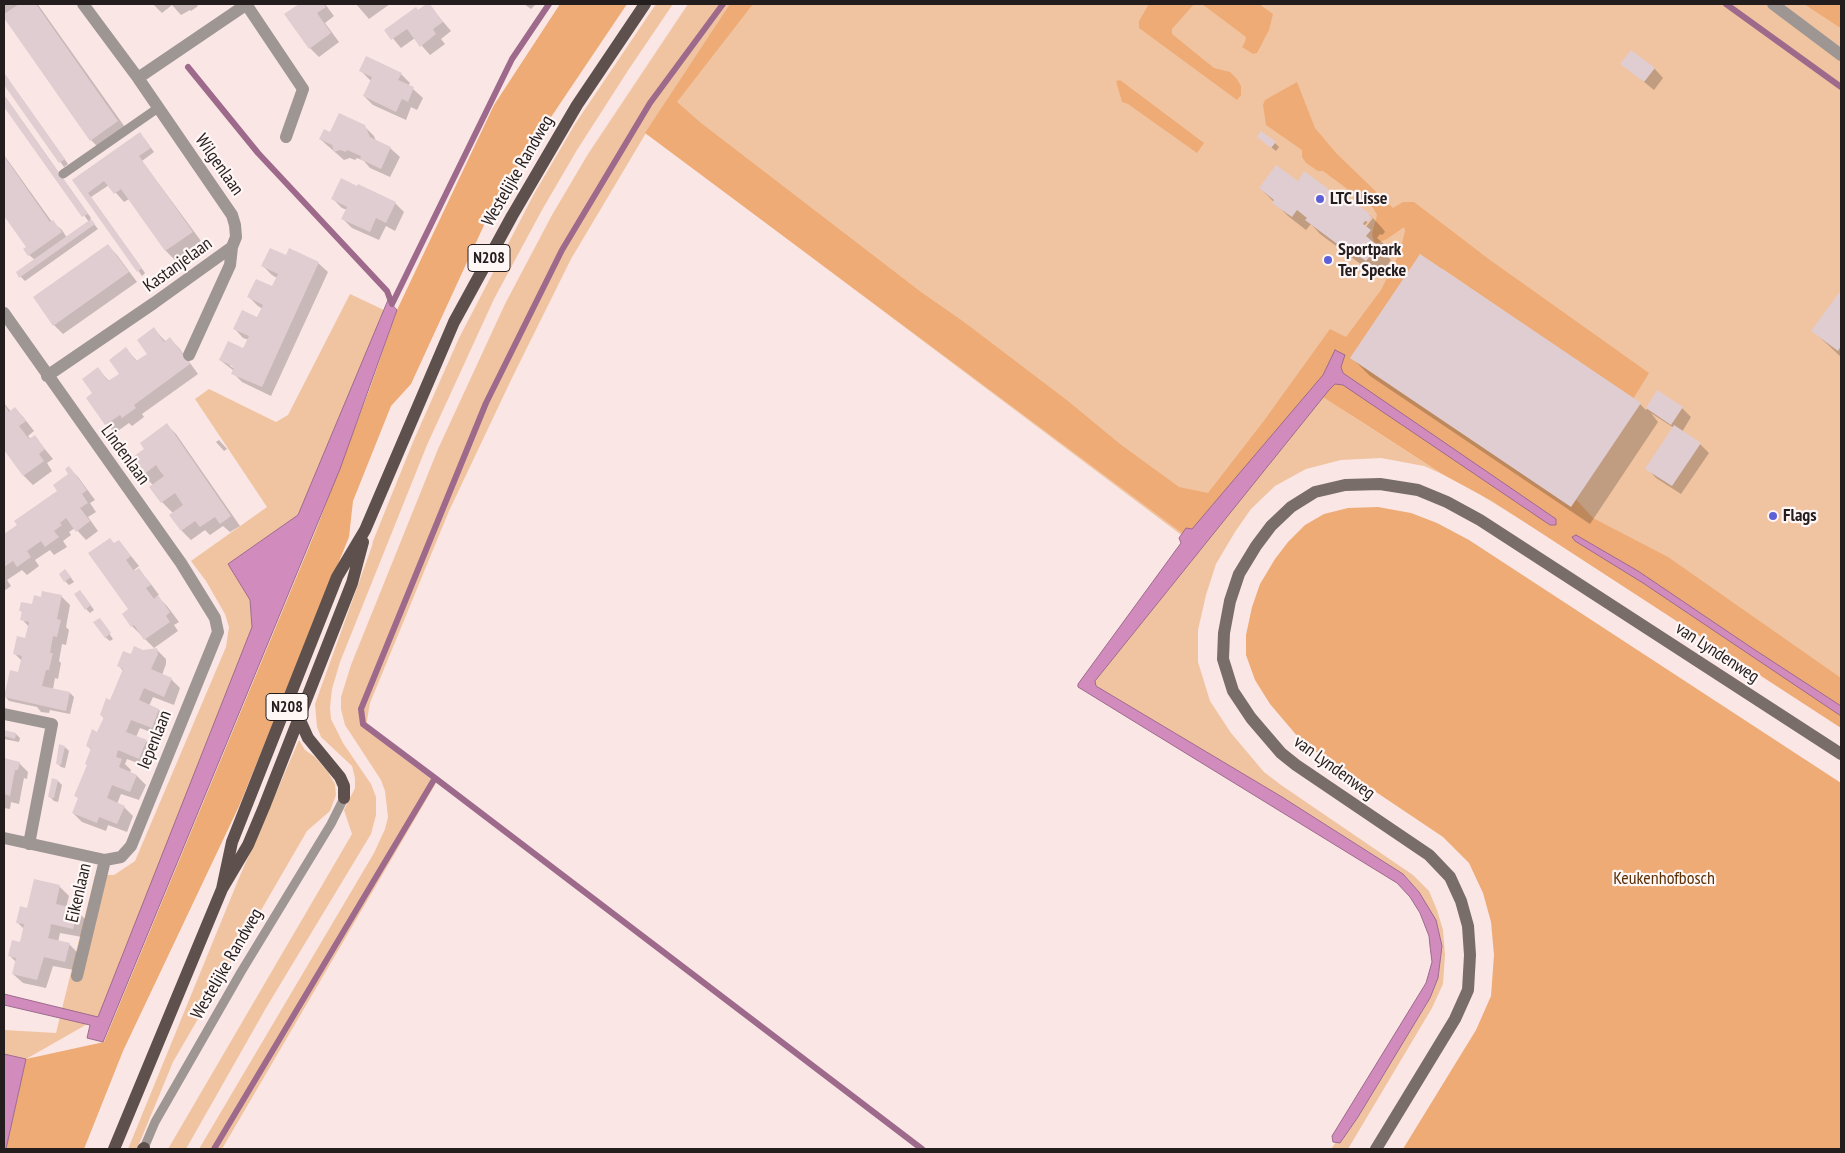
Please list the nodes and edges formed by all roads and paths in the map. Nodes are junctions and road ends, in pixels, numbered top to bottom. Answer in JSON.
{"nodes":[{"id":1,"x":83,"y":4,"type":"edge"},
{"id":2,"x":247,"y":4,"type":"edge"},
{"id":3,"x":645,"y":4,"type":"edge"},
{"id":4,"x":1773,"y":4,"type":"edge"},
{"id":5,"x":1841,"y":55,"type":"edge"},
{"id":6,"x":138,"y":78,"type":"junction"},
{"id":7,"x":158,"y":108,"type":"junction"},
{"id":8,"x":286,"y":137,"type":"dead end"},
{"id":9,"x":63,"y":174,"type":"dead end"},
{"id":10,"x":232,"y":247,"type":"junction"},
{"id":11,"x":4,"y":313,"type":"edge"},
{"id":12,"x":189,"y":354,"type":"dead end"},
{"id":13,"x":47,"y":376,"type":"junction"},
{"id":14,"x":366,"y":530,"type":"junction"},
{"id":15,"x":215,"y":618,"type":"joint"},
{"id":16,"x":4,"y":714,"type":"edge"},
{"id":17,"x":299,"y":718,"type":"junction"},
{"id":18,"x":1841,"y":754,"type":"edge"},
{"id":19,"x":344,"y":798,"type":"joint"},
{"id":20,"x":4,"y":838,"type":"edge"},
{"id":21,"x":29,"y":844,"type":"junction"},
{"id":22,"x":105,"y":860,"type":"junction"},
{"id":23,"x":222,"y":888,"type":"junction"},
{"id":24,"x":77,"y":976,"type":"dead end"},
{"id":25,"x":114,"y":1149,"type":"edge"},
{"id":26,"x":143,"y":1149,"type":"edge"},
{"id":27,"x":1376,"y":1149,"type":"edge"}],
"edges":[{"from":1,"to":6,"type":"street","name":"Wilgenlaan"},
{"from":2,"to":6,"type":"street"},
{"from":2,"to":8,"type":"street"},
{"from":3,"to":14,"type":"main road","name":"Westelijke Randweg","number":"N208"},
{"from":4,"to":5,"type":"street"},
{"from":6,"to":7,"type":"street","name":"Wilgenlaan"},
{"from":7,"to":9,"type":"lane"},
{"from":7,"to":10,"type":"street","name":"Wilgenlaan"},
{"from":10,"to":12,"type":"street","name":"Kastanjelaan"},
{"from":10,"to":13,"type":"street","name":"Kastanjelaan"},
{"from":11,"to":13,"type":"street","name":"Lindenlaan"},
{"from":13,"to":15,"type":"street","name":"Lindenlaan"},
{"from":14,"to":17,"type":"main road","name":"Westelijke Randweg","number":"N208"},
{"from":14,"to":23,"type":"main road","name":"Westelijke Randweg","number":"N208"},
{"from":15,"to":22,"type":"street","name":"Iepenlaan"},
{"from":16,"to":21,"type":"street"},
{"from":17,"to":19,"type":"main road"},
{"from":17,"to":23,"type":"main road","name":"Westelijke Randweg","number":"N208"},
{"from":18,"to":27,"type":"street","name":"van Lyndenweg"},
{"from":19,"to":26,"type":"lane","name":"Westelijke Randweg"},
{"from":20,"to":21,"type":"street","name":"Eikenlaan"},
{"from":21,"to":22,"type":"street","name":"Eikenlaan"},
{"from":22,"to":24,"type":"street","name":"Eikenlaan"},
{"from":23,"to":25,"type":"main road","name":"Westelijke Randweg","number":"N208"}]}
